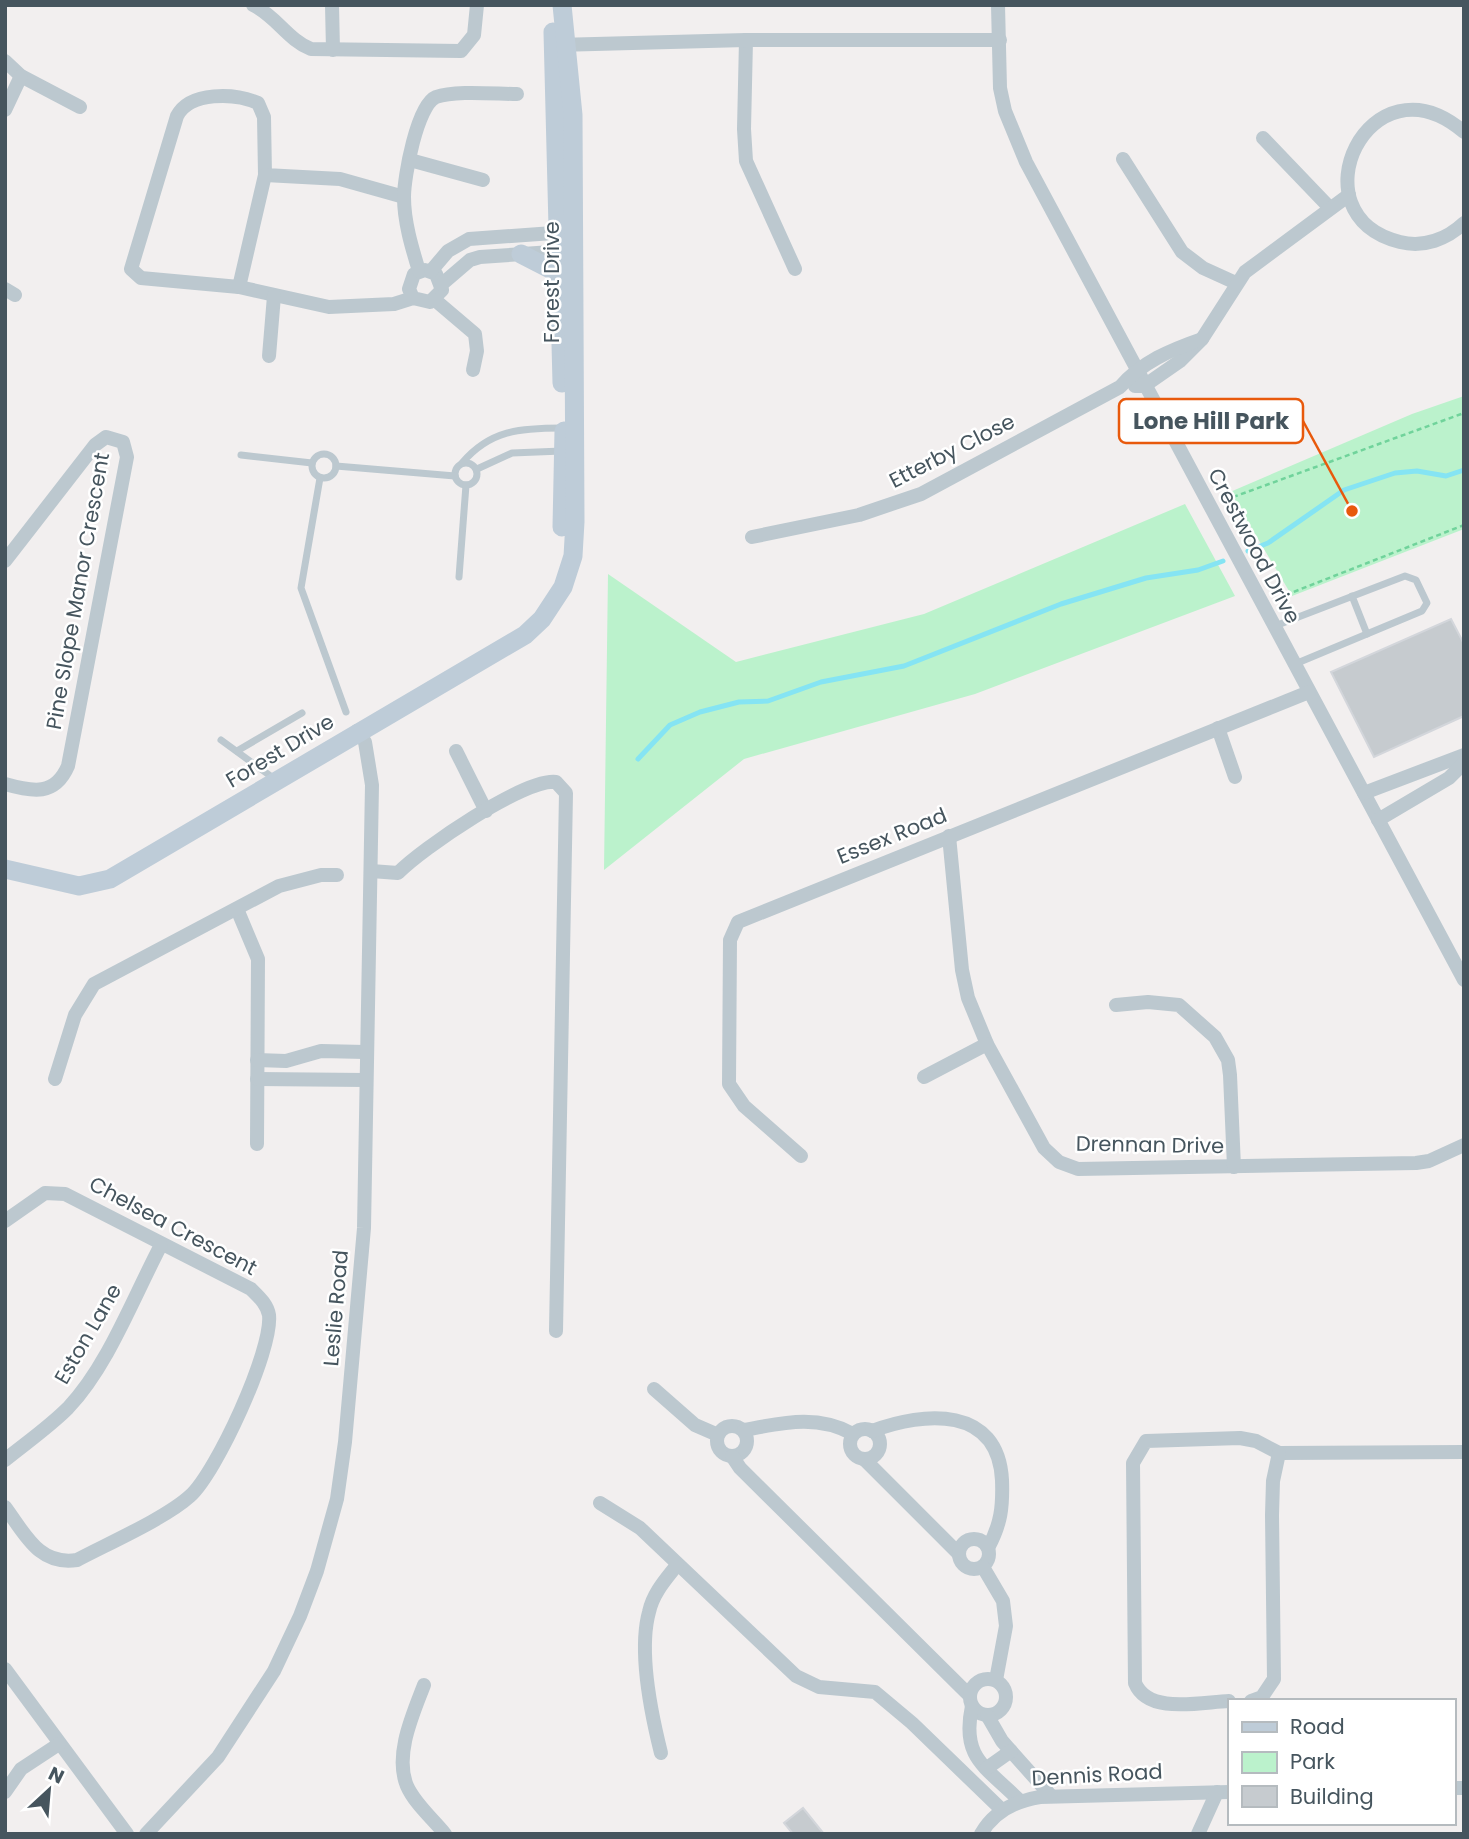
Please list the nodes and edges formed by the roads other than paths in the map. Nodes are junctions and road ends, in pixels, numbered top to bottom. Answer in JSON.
{"nodes":[{"id":1,"x":253,"y":5,"type":"edge"},
{"id":2,"x":332,"y":5,"type":"edge"},
{"id":3,"x":477,"y":5,"type":"edge"},
{"id":4,"x":552,"y":5,"type":"edge"},
{"id":5,"x":562,"y":5,"type":"edge"},
{"id":6,"x":998,"y":5,"type":"edge"},
{"id":7,"x":746,"y":40,"type":"junction"},
{"id":8,"x":1000,"y":40,"type":"junction"},
{"id":9,"x":560,"y":45,"type":"junction"},
{"id":10,"x":333,"y":50,"type":"junction"},
{"id":11,"x":5,"y":61,"type":"edge"},
{"id":12,"x":20,"y":76,"type":"junction"},
{"id":13,"x":517,"y":94,"type":"dead end"},
{"id":14,"x":80,"y":107,"type":"dead end"},
{"id":15,"x":5,"y":110,"type":"edge"},
{"id":16,"x":1464,"y":132,"type":"edge"},
{"id":17,"x":1263,"y":138,"type":"dead end"},
{"id":18,"x":1123,"y":159,"type":"dead end"},
{"id":19,"x":410,"y":160,"type":"junction"},
{"id":20,"x":265,"y":175,"type":"junction"},
{"id":21,"x":483,"y":180,"type":"dead end"},
{"id":22,"x":1349,"y":195,"type":"junction"},
{"id":23,"x":404,"y":197,"type":"junction"},
{"id":24,"x":1330,"y":208,"type":"junction"},
{"id":25,"x":1464,"y":223,"type":"edge"},
{"id":26,"x":565,"y":242,"type":"junction"},
{"id":27,"x":521,"y":254,"type":"junction"},
{"id":28,"x":794,"y":269,"type":"dead end"},
{"id":29,"x":425,"y":271,"type":"junction"},
{"id":30,"x":558,"y":273,"type":"junction"},
{"id":31,"x":442,"y":284,"type":"junction"},
{"id":32,"x":1236,"y":284,"type":"junction"},
{"id":33,"x":239,"y":287,"type":"junction"},
{"id":34,"x":274,"y":296,"type":"junction"},
{"id":35,"x":413,"y":298,"type":"junction"},
{"id":36,"x":435,"y":300,"type":"junction"},
{"id":37,"x":1202,"y":339,"type":"junction"},
{"id":38,"x":269,"y":356,"type":"dead end"},
{"id":39,"x":1136,"y":369,"type":"junction"},
{"id":40,"x":473,"y":370,"type":"dead end"},
{"id":41,"x":1144,"y":386,"type":"junction"},
{"id":42,"x":1120,"y":387,"type":"junction"},
{"id":43,"x":570,"y":428,"type":"junction"},
{"id":44,"x":570,"y":451,"type":"junction"},
{"id":45,"x":241,"y":455,"type":"dead end"},
{"id":46,"x":312,"y":463,"type":"junction"},
{"id":47,"x":462,"y":463,"type":"junction"},
{"id":48,"x":336,"y":466,"type":"junction"},
{"id":49,"x":477,"y":469,"type":"junction"},
{"id":50,"x":455,"y":476,"type":"junction"},
{"id":51,"x":320,"y":478,"type":"junction"},
{"id":52,"x":466,"y":485,"type":"junction"},
{"id":53,"x":752,"y":537,"type":"dead end"},
{"id":54,"x":5,"y":561,"type":"edge"},
{"id":55,"x":459,"y":577,"type":"dead end"},
{"id":56,"x":1352,"y":596,"type":"junction"},
{"id":57,"x":1274,"y":627,"type":"junction"},
{"id":58,"x":1367,"y":634,"type":"junction"},
{"id":59,"x":1294,"y":664,"type":"junction"},
{"id":60,"x":1309,"y":692,"type":"junction"},
{"id":61,"x":346,"y":712,"type":"dead end"},
{"id":62,"x":302,"y":713,"type":"dead end"},
{"id":63,"x":1218,"y":728,"type":"junction"},
{"id":64,"x":357,"y":731,"type":"junction"},
{"id":65,"x":221,"y":740,"type":"dead end"},
{"id":66,"x":237,"y":751,"type":"junction"},
{"id":67,"x":456,"y":751,"type":"dead end"},
{"id":68,"x":1461,"y":763,"type":"edge"},
{"id":69,"x":1235,"y":777,"type":"dead end"},
{"id":70,"x":276,"y":780,"type":"junction"},
{"id":71,"x":5,"y":784,"type":"edge"},
{"id":72,"x":1364,"y":793,"type":"junction"},
{"id":73,"x":486,"y":811,"type":"junction"},
{"id":74,"x":1378,"y":820,"type":"junction"},
{"id":75,"x":948,"y":836,"type":"junction"},
{"id":76,"x":5,"y":869,"type":"edge"},
{"id":77,"x":371,"y":871,"type":"junction"},
{"id":78,"x":337,"y":875,"type":"dead end"},
{"id":79,"x":237,"y":909,"type":"junction"},
{"id":80,"x":1464,"y":981,"type":"edge"},
{"id":81,"x":1116,"y":1005,"type":"dead end"},
{"id":82,"x":987,"y":1044,"type":"junction"},
{"id":83,"x":365,"y":1052,"type":"junction"},
{"id":84,"x":257,"y":1060,"type":"junction"},
{"id":85,"x":924,"y":1077,"type":"dead end"},
{"id":86,"x":55,"y":1079,"type":"dead end"},
{"id":87,"x":257,"y":1079,"type":"junction"},
{"id":88,"x":365,"y":1080,"type":"junction"},
{"id":89,"x":257,"y":1144,"type":"dead end"},
{"id":90,"x":1464,"y":1145,"type":"edge"},
{"id":91,"x":801,"y":1156,"type":"dead end"},
{"id":92,"x":1234,"y":1167,"type":"junction"},
{"id":93,"x":5,"y":1221,"type":"edge"},
{"id":94,"x":161,"y":1245,"type":"junction"},
{"id":95,"x":556,"y":1331,"type":"dead end"},
{"id":96,"x":654,"y":1390,"type":"dead end"},
{"id":97,"x":744,"y":1430,"type":"junction"},
{"id":98,"x":872,"y":1431,"type":"junction"},
{"id":99,"x":853,"y":1434,"type":"junction"},
{"id":100,"x":718,"y":1435,"type":"junction"},
{"id":101,"x":1464,"y":1452,"type":"edge"},
{"id":102,"x":1279,"y":1453,"type":"junction"},
{"id":103,"x":732,"y":1457,"type":"junction"},
{"id":104,"x":5,"y":1460,"type":"edge"},
{"id":105,"x":864,"y":1460,"type":"junction"},
{"id":106,"x":600,"y":1503,"type":"dead end"},
{"id":107,"x":5,"y":1507,"type":"edge"},
{"id":108,"x":988,"y":1548,"type":"junction"},
{"id":109,"x":958,"y":1553,"type":"junction"},
{"id":110,"x":677,"y":1565,"type":"junction"},
{"id":111,"x":983,"y":1567,"type":"junction"},
{"id":112,"x":5,"y":1669,"type":"edge"},
{"id":113,"x":996,"y":1680,"type":"junction"},
{"id":114,"x":424,"y":1685,"type":"dead end"},
{"id":115,"x":1256,"y":1699,"type":"edge"},
{"id":116,"x":971,"y":1701,"type":"junction"},
{"id":117,"x":1228,"y":1701,"type":"edge"},
{"id":118,"x":987,"y":1715,"type":"junction"},
{"id":119,"x":59,"y":1744,"type":"junction"},
{"id":120,"x":1011,"y":1751,"type":"junction"},
{"id":121,"x":661,"y":1753,"type":"dead end"},
{"id":122,"x":987,"y":1768,"type":"junction"},
{"id":123,"x":5,"y":1792,"type":"edge"},
{"id":124,"x":1223,"y":1792,"type":"edge"},
{"id":125,"x":1051,"y":1796,"type":"junction"},
{"id":126,"x":1019,"y":1801,"type":"junction"},
{"id":127,"x":1002,"y":1810,"type":"junction"},
{"id":128,"x":127,"y":1834,"type":"edge"},
{"id":129,"x":146,"y":1834,"type":"edge"},
{"id":130,"x":445,"y":1834,"type":"edge"},
{"id":131,"x":981,"y":1834,"type":"edge"},
{"id":132,"x":1198,"y":1834,"type":"edge"}],
"edges":[{"from":1,"to":10,"type":"street"},
{"from":2,"to":10,"type":"street"},
{"from":3,"to":10,"type":"street"},
{"from":4,"to":9,"type":"street","name":"Forest Drive"},
{"from":5,"to":9,"type":"street","name":"Forest Drive"},
{"from":6,"to":8,"type":"street","name":"Crestwood Drive"},
{"from":7,"to":8,"type":"street"},
{"from":7,"to":9,"type":"street"},
{"from":7,"to":28,"type":"street"},
{"from":8,"to":39,"type":"street","name":"Crestwood Drive"},
{"from":9,"to":26,"type":"street","name":"Forest Drive"},
{"from":11,"to":12,"type":"street"},
{"from":12,"to":14,"type":"street"},
{"from":12,"to":15,"type":"street"},
{"from":13,"to":19,"type":"street"},
{"from":16,"to":22,"type":"street"},
{"from":17,"to":24,"type":"street"},
{"from":18,"to":32,"type":"street"},
{"from":19,"to":21,"type":"street"},
{"from":19,"to":23,"type":"street"},
{"from":20,"to":23,"type":"street"},
{"from":20,"to":33,"type":"street"},
{"from":20,"to":33,"type":"street"},
{"from":22,"to":24,"type":"street"},
{"from":22,"to":25,"type":"street"},
{"from":23,"to":29,"type":"street"},
{"from":24,"to":32,"type":"street"},
{"from":26,"to":27,"type":"street"},
{"from":26,"to":29,"type":"street"},
{"from":26,"to":30,"type":"street","name":"Forest Drive"},
{"from":26,"to":43,"type":"street","name":"Forest Drive"},
{"from":27,"to":30,"type":"street"},
{"from":27,"to":31,"type":"street"},
{"from":29,"to":31,"type":"street"},
{"from":29,"to":35,"type":"street"},
{"from":30,"to":43,"type":"street","name":"Forest Drive"},
{"from":31,"to":36,"type":"street"},
{"from":32,"to":37,"type":"street"},
{"from":33,"to":34,"type":"street"},
{"from":34,"to":35,"type":"street"},
{"from":34,"to":38,"type":"street"},
{"from":35,"to":36,"type":"street"},
{"from":36,"to":40,"type":"street"},
{"from":37,"to":39,"type":"street"},
{"from":37,"to":41,"type":"street"},
{"from":39,"to":41,"type":"street","name":"Crestwood Drive"},
{"from":39,"to":42,"type":"street","name":"Etterby Close"},
{"from":41,"to":42,"type":"street","name":"Etterby Close"},
{"from":41,"to":57,"type":"street","name":"Crestwood Drive"},
{"from":42,"to":53,"type":"street","name":"Etterby Close"},
{"from":43,"to":44,"type":"street","name":"Forest Drive"},
{"from":43,"to":47,"type":"lane"},
{"from":44,"to":49,"type":"lane"},
{"from":44,"to":64,"type":"street","name":"Forest Drive"},
{"from":45,"to":46,"type":"lane"},
{"from":46,"to":48,"type":"lane"},
{"from":46,"to":51,"type":"lane"},
{"from":47,"to":49,"type":"lane"},
{"from":47,"to":50,"type":"lane"},
{"from":48,"to":50,"type":"lane"},
{"from":48,"to":51,"type":"lane"},
{"from":49,"to":52,"type":"lane"},
{"from":50,"to":52,"type":"lane"},
{"from":51,"to":61,"type":"lane"},
{"from":52,"to":55,"type":"lane"},
{"from":54,"to":71,"type":"street","name":"Pine Slope Manor Crescent"},
{"from":56,"to":57,"type":"lane"},
{"from":56,"to":58,"type":"lane"},
{"from":56,"to":58,"type":"lane"},
{"from":57,"to":59,"type":"street","name":"Crestwood Drive"},
{"from":58,"to":59,"type":"lane"},
{"from":59,"to":60,"type":"street","name":"Crestwood Drive"},
{"from":60,"to":63,"type":"street","name":"Essex Road"},
{"from":60,"to":72,"type":"street","name":"Crestwood Drive"},
{"from":62,"to":66,"type":"lane"},
{"from":63,"to":69,"type":"street"},
{"from":63,"to":75,"type":"street","name":"Essex Road"},
{"from":64,"to":70,"type":"street","name":"Forest Drive"},
{"from":64,"to":77,"type":"street","name":"Leslie Road"},
{"from":65,"to":66,"type":"lane"},
{"from":66,"to":70,"type":"lane"},
{"from":67,"to":73,"type":"street"},
{"from":68,"to":72,"type":"street"},
{"from":68,"to":74,"type":"street"},
{"from":70,"to":76,"type":"street","name":"Forest Drive"},
{"from":72,"to":74,"type":"street","name":"Crestwood Drive"},
{"from":73,"to":77,"type":"street"},
{"from":73,"to":95,"type":"street"},
{"from":74,"to":80,"type":"street","name":"Crestwood Drive"},
{"from":75,"to":82,"type":"street","name":"Drennan Drive"},
{"from":75,"to":91,"type":"street","name":"Essex Road"},
{"from":77,"to":83,"type":"street","name":"Leslie Road"},
{"from":78,"to":79,"type":"street"},
{"from":79,"to":84,"type":"street"},
{"from":79,"to":86,"type":"street"},
{"from":81,"to":92,"type":"street"},
{"from":82,"to":85,"type":"street"},
{"from":82,"to":92,"type":"street","name":"Drennan Drive"},
{"from":83,"to":84,"type":"street"},
{"from":83,"to":88,"type":"street","name":"Leslie Road"},
{"from":84,"to":87,"type":"street"},
{"from":87,"to":88,"type":"street"},
{"from":87,"to":89,"type":"street"},
{"from":88,"to":129,"type":"street","name":"Leslie Road"},
{"from":90,"to":92,"type":"street","name":"Drennan Drive"},
{"from":93,"to":94,"type":"street","name":"Chelsea Crescent"},
{"from":94,"to":104,"type":"street","name":"Eston Lane"},
{"from":94,"to":107,"type":"street","name":"Chelsea Crescent"},
{"from":96,"to":100,"type":"street"},
{"from":97,"to":99,"type":"street"},
{"from":97,"to":100,"type":"street"},
{"from":97,"to":103,"type":"street"},
{"from":98,"to":99,"type":"street"},
{"from":98,"to":105,"type":"street"},
{"from":98,"to":108,"type":"street"},
{"from":99,"to":105,"type":"street"},
{"from":100,"to":103,"type":"street"},
{"from":101,"to":102,"type":"street"},
{"from":102,"to":115,"type":"street"},
{"from":102,"to":117,"type":"street"},
{"from":103,"to":116,"type":"street"},
{"from":105,"to":109,"type":"street"},
{"from":106,"to":110,"type":"street"},
{"from":108,"to":109,"type":"street"},
{"from":108,"to":111,"type":"street"},
{"from":109,"to":111,"type":"street"},
{"from":110,"to":121,"type":"street"},
{"from":110,"to":127,"type":"street"},
{"from":111,"to":113,"type":"street"},
{"from":112,"to":119,"type":"street"},
{"from":113,"to":116,"type":"street"},
{"from":113,"to":118,"type":"street"},
{"from":114,"to":130,"type":"street"},
{"from":116,"to":118,"type":"street"},
{"from":116,"to":122,"type":"street"},
{"from":118,"to":120,"type":"street"},
{"from":119,"to":123,"type":"street"},
{"from":119,"to":128,"type":"street"},
{"from":120,"to":122,"type":"street"},
{"from":120,"to":125,"type":"street"},
{"from":122,"to":126,"type":"street"},
{"from":124,"to":125,"type":"street","name":"Dennis Road"},
{"from":124,"to":132,"type":"street"},
{"from":125,"to":126,"type":"street","name":"Dennis Road"},
{"from":126,"to":127,"type":"street","name":"Dennis Road"},
{"from":127,"to":131,"type":"street","name":"Dennis Road"}]}
